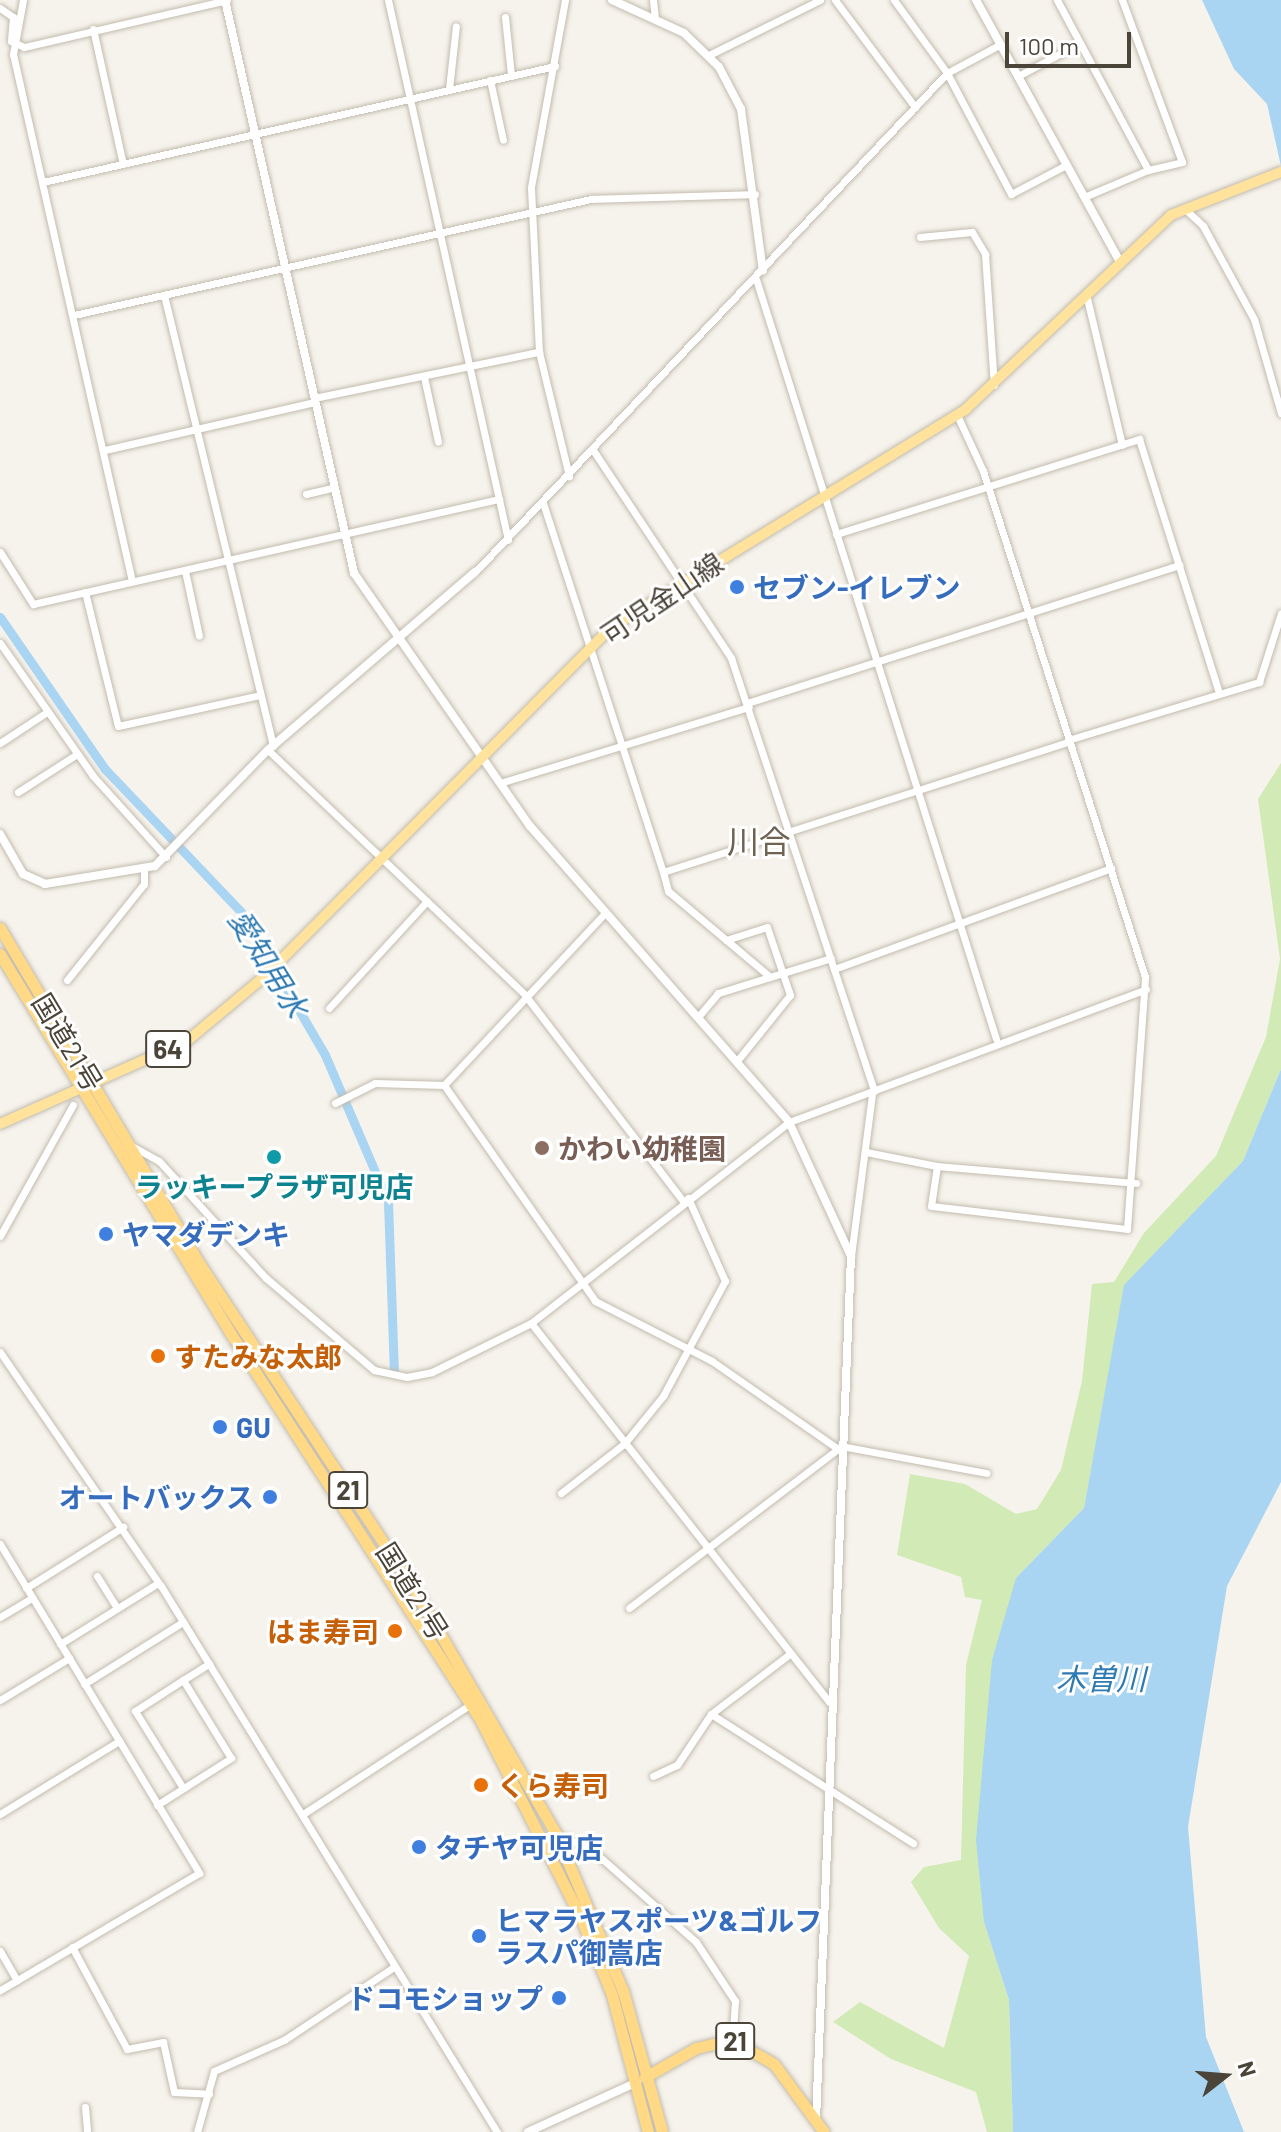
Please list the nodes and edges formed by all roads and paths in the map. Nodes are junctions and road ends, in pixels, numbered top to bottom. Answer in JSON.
{"nodes":[{"id":1,"x":23,"y":0,"type":"edge"},
{"id":2,"x":226,"y":0,"type":"edge"},
{"id":3,"x":388,"y":0,"type":"edge"},
{"id":4,"x":565,"y":0,"type":"edge"},
{"id":5,"x":612,"y":0,"type":"edge"},
{"id":6,"x":653,"y":0,"type":"edge"},
{"id":7,"x":820,"y":0,"type":"edge"},
{"id":8,"x":835,"y":0,"type":"edge"},
{"id":9,"x":894,"y":0,"type":"edge"},
{"id":10,"x":976,"y":0,"type":"edge"},
{"id":11,"x":1057,"y":0,"type":"edge"},
{"id":12,"x":1122,"y":0,"type":"edge"},
{"id":13,"x":0,"y":8,"type":"edge"},
{"id":14,"x":505,"y":17,"type":"dead end"},
{"id":15,"x":655,"y":18,"type":"junction"},
{"id":16,"x":456,"y":26,"type":"dead end"},
{"id":17,"x":93,"y":29,"type":"junction"},
{"id":18,"x":1080,"y":43,"type":"junction"},
{"id":19,"x":1001,"y":44,"type":"junction"},
{"id":20,"x":16,"y":46,"type":"junction"},
{"id":21,"x":709,"y":55,"type":"junction"},
{"id":22,"x":555,"y":66,"type":"junction"},
{"id":23,"x":947,"y":73,"type":"junction"},
{"id":24,"x":511,"y":75,"type":"junction"},
{"id":25,"x":1018,"y":76,"type":"junction"},
{"id":26,"x":490,"y":80,"type":"junction"},
{"id":27,"x":449,"y":89,"type":"junction"},
{"id":28,"x":410,"y":98,"type":"junction"},
{"id":29,"x":915,"y":107,"type":"junction"},
{"id":30,"x":253,"y":132,"type":"junction"},
{"id":31,"x":503,"y":140,"type":"dead end"},
{"id":32,"x":123,"y":164,"type":"junction"},
{"id":33,"x":1066,"y":165,"type":"junction"},
{"id":34,"x":1148,"y":170,"type":"junction"},
{"id":35,"x":1281,"y":172,"type":"edge"},
{"id":36,"x":43,"y":182,"type":"junction"},
{"id":37,"x":756,"y":194,"type":"junction"},
{"id":38,"x":1084,"y":197,"type":"junction"},
{"id":39,"x":1183,"y":208,"type":"junction"},
{"id":40,"x":532,"y":212,"type":"junction"},
{"id":41,"x":439,"y":232,"type":"junction"},
{"id":42,"x":920,"y":237,"type":"dead end"},
{"id":43,"x":1119,"y":260,"type":"junction"},
{"id":44,"x":285,"y":268,"type":"junction"},
{"id":45,"x":760,"y":275,"type":"junction"},
{"id":46,"x":1086,"y":294,"type":"junction"},
{"id":47,"x":164,"y":295,"type":"junction"},
{"id":48,"x":74,"y":315,"type":"junction"},
{"id":49,"x":539,"y":352,"type":"junction"},
{"id":50,"x":470,"y":366,"type":"junction"},
{"id":51,"x":424,"y":377,"type":"junction"},
{"id":52,"x":994,"y":385,"type":"junction"},
{"id":53,"x":315,"y":400,"type":"junction"},
{"id":54,"x":1281,"y":413,"type":"edge"},
{"id":55,"x":957,"y":415,"type":"junction"},
{"id":56,"x":192,"y":430,"type":"junction"},
{"id":57,"x":438,"y":442,"type":"dead end"},
{"id":58,"x":1122,"y":445,"type":"junction"},
{"id":59,"x":105,"y":450,"type":"junction"},
{"id":60,"x":593,"y":450,"type":"junction"},
{"id":61,"x":569,"y":476,"type":"junction"},
{"id":62,"x":988,"y":487,"type":"junction"},
{"id":63,"x":333,"y":488,"type":"junction"},
{"id":64,"x":306,"y":494,"type":"dead end"},
{"id":65,"x":824,"y":498,"type":"junction"},
{"id":66,"x":499,"y":499,"type":"junction"},
{"id":67,"x":543,"y":503,"type":"junction"},
{"id":68,"x":836,"y":534,"type":"junction"},
{"id":69,"x":345,"y":537,"type":"junction"},
{"id":70,"x":508,"y":540,"type":"junction"},
{"id":71,"x":0,"y":552,"type":"edge"},
{"id":72,"x":228,"y":562,"type":"junction"},
{"id":73,"x":1179,"y":565,"type":"junction"},
{"id":74,"x":185,"y":571,"type":"junction"},
{"id":75,"x":475,"y":572,"type":"joint"},
{"id":76,"x":132,"y":581,"type":"junction"},
{"id":77,"x":681,"y":581,"type":"junction"},
{"id":78,"x":85,"y":592,"type":"junction"},
{"id":79,"x":1029,"y":613,"type":"junction"},
{"id":80,"x":1281,"y":613,"type":"edge"},
{"id":81,"x":199,"y":636,"type":"dead end"},
{"id":82,"x":395,"y":640,"type":"junction"},
{"id":83,"x":0,"y":643,"type":"edge"},
{"id":84,"x":590,"y":647,"type":"junction"},
{"id":85,"x":876,"y":663,"type":"junction"},
{"id":86,"x":1219,"y":692,"type":"junction"},
{"id":87,"x":260,"y":695,"type":"junction"},
{"id":88,"x":748,"y":705,"type":"junction"},
{"id":89,"x":47,"y":712,"type":"junction"},
{"id":90,"x":1069,"y":741,"type":"junction"},
{"id":91,"x":0,"y":743,"type":"edge"},
{"id":92,"x":620,"y":746,"type":"junction"},
{"id":93,"x":270,"y":748,"type":"junction"},
{"id":94,"x":77,"y":754,"type":"junction"},
{"id":95,"x":482,"y":758,"type":"junction"},
{"id":96,"x":500,"y":783,"type":"junction"},
{"id":97,"x":18,"y":792,"type":"dead end"},
{"id":98,"x":917,"y":792,"type":"junction"},
{"id":99,"x":789,"y":831,"type":"junction"},
{"id":100,"x":0,"y":834,"type":"edge"},
{"id":101,"x":168,"y":856,"type":"junction"},
{"id":102,"x":382,"y":858,"type":"junction"},
{"id":103,"x":144,"y":868,"type":"junction"},
{"id":104,"x":1111,"y":868,"type":"junction"},
{"id":105,"x":663,"y":872,"type":"junction"},
{"id":106,"x":427,"y":901,"type":"junction"},
{"id":107,"x":604,"y":914,"type":"junction"},
{"id":108,"x":958,"y":920,"type":"junction"},
{"id":109,"x":0,"y":928,"type":"edge"},
{"id":110,"x":726,"y":940,"type":"junction"},
{"id":111,"x":0,"y":954,"type":"edge"},
{"id":112,"x":831,"y":958,"type":"junction"},
{"id":113,"x":834,"y":969,"type":"junction"},
{"id":114,"x":783,"y":973,"type":"junction"},
{"id":115,"x":770,"y":977,"type":"junction"},
{"id":116,"x":67,"y":980,"type":"dead end"},
{"id":117,"x":1146,"y":989,"type":"junction"},
{"id":118,"x":525,"y":995,"type":"junction"},
{"id":119,"x":329,"y":1008,"type":"dead end"},
{"id":120,"x":698,"y":1017,"type":"junction"},
{"id":121,"x":996,"y":1039,"type":"junction"},
{"id":122,"x":737,"y":1061,"type":"junction"},
{"id":123,"x":92,"y":1081,"type":"junction"},
{"id":124,"x":444,"y":1085,"type":"junction"},
{"id":125,"x":77,"y":1088,"type":"junction"},
{"id":126,"x":873,"y":1092,"type":"junction"},
{"id":127,"x":335,"y":1103,"type":"dead end"},
{"id":128,"x":73,"y":1105,"type":"dead end"},
{"id":129,"x":789,"y":1122,"type":"junction"},
{"id":130,"x":0,"y":1124,"type":"edge"},
{"id":131,"x":130,"y":1145,"type":"junction"},
{"id":132,"x":866,"y":1152,"type":"junction"},
{"id":133,"x":937,"y":1166,"type":"junction"},
{"id":134,"x":1136,"y":1183,"type":"junction"},
{"id":135,"x":686,"y":1200,"type":"junction"},
{"id":136,"x":0,"y":1236,"type":"edge"},
{"id":137,"x":851,"y":1256,"type":"junction"},
{"id":138,"x":582,"y":1281,"type":"junction"},
{"id":139,"x":531,"y":1323,"type":"junction"},
{"id":140,"x":689,"y":1350,"type":"junction"},
{"id":141,"x":0,"y":1352,"type":"edge"},
{"id":142,"x":624,"y":1444,"type":"junction"},
{"id":143,"x":839,"y":1449,"type":"junction"},
{"id":144,"x":987,"y":1473,"type":"dead end"},
{"id":145,"x":561,"y":1493,"type":"dead end"},
{"id":146,"x":123,"y":1527,"type":"junction"},
{"id":147,"x":0,"y":1544,"type":"edge"},
{"id":148,"x":705,"y":1550,"type":"junction"},
{"id":149,"x":97,"y":1576,"type":"dead end"},
{"id":150,"x":158,"y":1583,"type":"junction"},
{"id":151,"x":26,"y":1588,"type":"junction"},
{"id":152,"x":32,"y":1598,"type":"junction"},
{"id":153,"x":117,"y":1608,"type":"junction"},
{"id":154,"x":629,"y":1608,"type":"dead end"},
{"id":155,"x":0,"y":1617,"type":"edge"},
{"id":156,"x":183,"y":1622,"type":"junction"},
{"id":157,"x":60,"y":1644,"type":"junction"},
{"id":158,"x":787,"y":1656,"type":"junction"},
{"id":159,"x":69,"y":1658,"type":"junction"},
{"id":160,"x":209,"y":1664,"type":"junction"},
{"id":161,"x":183,"y":1680,"type":"junction"},
{"id":162,"x":84,"y":1684,"type":"junction"},
{"id":163,"x":0,"y":1700,"type":"edge"},
{"id":164,"x":829,"y":1702,"type":"junction"},
{"id":165,"x":471,"y":1704,"type":"junction"},
{"id":166,"x":711,"y":1714,"type":"junction"},
{"id":167,"x":119,"y":1741,"type":"junction"},
{"id":168,"x":653,"y":1776,"type":"dead end"},
{"id":169,"x":183,"y":1788,"type":"junction"},
{"id":170,"x":828,"y":1790,"type":"junction"},
{"id":171,"x":157,"y":1805,"type":"junction"},
{"id":172,"x":0,"y":1814,"type":"edge"},
{"id":173,"x":303,"y":1814,"type":"junction"},
{"id":174,"x":556,"y":1834,"type":"junction"},
{"id":175,"x":913,"y":1843,"type":"dead end"},
{"id":176,"x":72,"y":1947,"type":"junction"},
{"id":177,"x":0,"y":1951,"type":"edge"},
{"id":178,"x":394,"y":1967,"type":"junction"},
{"id":179,"x":17,"y":1980,"type":"junction"},
{"id":180,"x":0,"y":1990,"type":"edge"},
{"id":181,"x":732,"y":2040,"type":"junction"},
{"id":182,"x":649,"y":2075,"type":"junction"},
{"id":183,"x":638,"y":2081,"type":"junction"},
{"id":184,"x":209,"y":2094,"type":"junction"},
{"id":185,"x":85,"y":2107,"type":"dead end"},
{"id":186,"x":816,"y":2120,"type":"junction"},
{"id":187,"x":87,"y":2132,"type":"edge"},
{"id":188,"x":197,"y":2132,"type":"edge"},
{"id":189,"x":497,"y":2132,"type":"edge"},
{"id":190,"x":528,"y":2132,"type":"edge"},
{"id":191,"x":648,"y":2132,"type":"edge"},
{"id":192,"x":662,"y":2132,"type":"edge"},
{"id":193,"x":824,"y":2132,"type":"edge"}],
"edges":[{"from":1,"to":20,"type":"street"},
{"from":2,"to":17,"type":"street"},
{"from":2,"to":30,"type":"street"},
{"from":3,"to":28,"type":"street"},
{"from":4,"to":22,"type":"street"},
{"from":5,"to":15,"type":"street"},
{"from":6,"to":15,"type":"street"},
{"from":7,"to":21,"type":"street"},
{"from":8,"to":29,"type":"street"},
{"from":9,"to":23,"type":"street"},
{"from":10,"to":19,"type":"street"},
{"from":11,"to":18,"type":"street"},
{"from":12,"to":34,"type":"street"},
{"from":13,"to":20,"type":"street"},
{"from":14,"to":24,"type":"street"},
{"from":15,"to":21,"type":"street"},
{"from":16,"to":27,"type":"street"},
{"from":17,"to":20,"type":"street"},
{"from":17,"to":32,"type":"street"},
{"from":18,"to":25,"type":"street"},
{"from":18,"to":34,"type":"street"},
{"from":19,"to":23,"type":"street"},
{"from":19,"to":25,"type":"street"},
{"from":20,"to":36,"type":"street"},
{"from":21,"to":37,"type":"street"},
{"from":22,"to":24,"type":"street"},
{"from":22,"to":40,"type":"street"},
{"from":23,"to":29,"type":"street"},
{"from":23,"to":33,"type":"street"},
{"from":24,"to":26,"type":"street"},
{"from":25,"to":33,"type":"street"},
{"from":26,"to":27,"type":"street"},
{"from":26,"to":31,"type":"street"},
{"from":27,"to":28,"type":"street"},
{"from":28,"to":30,"type":"street"},
{"from":28,"to":41,"type":"street"},
{"from":29,"to":45,"type":"street"},
{"from":30,"to":32,"type":"street"},
{"from":30,"to":44,"type":"street"},
{"from":32,"to":36,"type":"street"},
{"from":33,"to":38,"type":"street"},
{"from":34,"to":38,"type":"street"},
{"from":35,"to":39,"type":"main road","name":"可児金山線","number":"64"},
{"from":36,"to":48,"type":"street"},
{"from":37,"to":40,"type":"street"},
{"from":37,"to":45,"type":"street"},
{"from":38,"to":43,"type":"street"},
{"from":39,"to":43,"type":"main road","name":"可児金山線","number":"64"},
{"from":39,"to":54,"type":"street"},
{"from":40,"to":41,"type":"street"},
{"from":40,"to":49,"type":"street"},
{"from":41,"to":44,"type":"street"},
{"from":41,"to":50,"type":"street"},
{"from":42,"to":52,"type":"street"},
{"from":43,"to":46,"type":"main road","name":"可児金山線","number":"64"},
{"from":44,"to":47,"type":"street"},
{"from":44,"to":53,"type":"street"},
{"from":45,"to":60,"type":"street"},
{"from":45,"to":65,"type":"street"},
{"from":46,"to":52,"type":"main road","name":"可児金山線","number":"64"},
{"from":46,"to":58,"type":"street"},
{"from":47,"to":48,"type":"street"},
{"from":47,"to":56,"type":"street"},
{"from":48,"to":59,"type":"street"},
{"from":49,"to":50,"type":"street"},
{"from":49,"to":61,"type":"street"},
{"from":50,"to":51,"type":"street"},
{"from":50,"to":66,"type":"street"},
{"from":51,"to":53,"type":"street"},
{"from":51,"to":57,"type":"street"},
{"from":52,"to":55,"type":"main road","name":"可児金山線","number":"64"},
{"from":53,"to":56,"type":"street"},
{"from":53,"to":63,"type":"street"},
{"from":55,"to":62,"type":"street"},
{"from":55,"to":65,"type":"main road","name":"可児金山線","number":"64"},
{"from":56,"to":59,"type":"street"},
{"from":56,"to":72,"type":"street"},
{"from":58,"to":62,"type":"street"},
{"from":58,"to":73,"type":"street"},
{"from":59,"to":76,"type":"street"},
{"from":60,"to":61,"type":"street"},
{"from":60,"to":77,"type":"street"},
{"from":61,"to":67,"type":"street"},
{"from":62,"to":68,"type":"street"},
{"from":62,"to":79,"type":"street"},
{"from":63,"to":64,"type":"street"},
{"from":63,"to":69,"type":"street"},
{"from":65,"to":68,"type":"street"},
{"from":65,"to":77,"type":"main road","name":"可児金山線","number":"64"},
{"from":66,"to":69,"type":"street"},
{"from":66,"to":70,"type":"street"},
{"from":67,"to":70,"type":"street"},
{"from":67,"to":84,"type":"street"},
{"from":68,"to":85,"type":"street"},
{"from":69,"to":72,"type":"street"},
{"from":69,"to":82,"type":"street"},
{"from":70,"to":75,"type":"street"},
{"from":71,"to":78,"type":"street"},
{"from":72,"to":74,"type":"street"},
{"from":72,"to":87,"type":"street"},
{"from":73,"to":79,"type":"street"},
{"from":73,"to":86,"type":"street"},
{"from":74,"to":76,"type":"street"},
{"from":74,"to":81,"type":"street"},
{"from":75,"to":82,"type":"street"},
{"from":76,"to":78,"type":"street"},
{"from":77,"to":84,"type":"main road","name":"可児金山線","number":"64"},
{"from":77,"to":88,"type":"street"},
{"from":78,"to":87,"type":"street"},
{"from":79,"to":85,"type":"street"},
{"from":79,"to":90,"type":"street"},
{"from":80,"to":86,"type":"street"},
{"from":82,"to":93,"type":"street"},
{"from":82,"to":95,"type":"street"},
{"from":83,"to":89,"type":"street"},
{"from":84,"to":92,"type":"street"},
{"from":84,"to":95,"type":"main road","name":"可児金山線","number":"64"},
{"from":85,"to":88,"type":"street"},
{"from":85,"to":98,"type":"street"},
{"from":86,"to":90,"type":"street"},
{"from":87,"to":93,"type":"street"},
{"from":88,"to":92,"type":"street"},
{"from":88,"to":99,"type":"street"},
{"from":89,"to":91,"type":"street"},
{"from":89,"to":94,"type":"street"},
{"from":90,"to":98,"type":"street"},
{"from":90,"to":104,"type":"street"},
{"from":92,"to":96,"type":"street"},
{"from":92,"to":105,"type":"street"},
{"from":93,"to":101,"type":"street"},
{"from":93,"to":102,"type":"street"},
{"from":94,"to":97,"type":"street"},
{"from":94,"to":101,"type":"street"},
{"from":95,"to":96,"type":"street"},
{"from":95,"to":102,"type":"main road","name":"可児金山線","number":"64"},
{"from":96,"to":107,"type":"street"},
{"from":98,"to":99,"type":"street"},
{"from":98,"to":108,"type":"street"},
{"from":99,"to":105,"type":"street"},
{"from":99,"to":112,"type":"street"},
{"from":100,"to":103,"type":"street"},
{"from":101,"to":103,"type":"street"},
{"from":102,"to":106,"type":"street"},
{"from":102,"to":123,"type":"main road","name":"可児金山線","number":"64"},
{"from":103,"to":116,"type":"street"},
{"from":104,"to":108,"type":"street"},
{"from":104,"to":117,"type":"street"},
{"from":105,"to":110,"type":"street"},
{"from":106,"to":118,"type":"street"},
{"from":106,"to":119,"type":"street"},
{"from":107,"to":118,"type":"street"},
{"from":107,"to":120,"type":"street"},
{"from":108,"to":113,"type":"street"},
{"from":108,"to":121,"type":"street"},
{"from":109,"to":123,"type":"highway","name":"国道21号","number":"21"},
{"from":110,"to":114,"type":"street"},
{"from":110,"to":115,"type":"street"},
{"from":111,"to":125,"type":"highway","name":"国道21号","number":"21"},
{"from":112,"to":113,"type":"street"},
{"from":112,"to":114,"type":"street"},
{"from":113,"to":126,"type":"street"},
{"from":114,"to":115,"type":"street"},
{"from":114,"to":122,"type":"street"},
{"from":115,"to":120,"type":"street"},
{"from":117,"to":121,"type":"street"},
{"from":117,"to":134,"type":"street"},
{"from":118,"to":124,"type":"street"},
{"from":118,"to":135,"type":"street"},
{"from":120,"to":122,"type":"street"},
{"from":121,"to":126,"type":"street"},
{"from":122,"to":129,"type":"street"},
{"from":123,"to":125,"type":"main road","name":"可児金山線","number":"64"},
{"from":123,"to":131,"type":"highway","name":"国道21号","number":"21"},
{"from":124,"to":127,"type":"street"},
{"from":124,"to":138,"type":"street"},
{"from":125,"to":130,"type":"main road","name":"可児金山線","number":"64"},
{"from":125,"to":165,"type":"highway","name":"国道21号","number":"21"},
{"from":126,"to":129,"type":"street"},
{"from":126,"to":132,"type":"street"},
{"from":128,"to":136,"type":"street"},
{"from":129,"to":135,"type":"street"},
{"from":129,"to":137,"type":"street"},
{"from":131,"to":139,"type":"street"},
{"from":131,"to":174,"type":"highway","name":"国道21号","number":"21"},
{"from":132,"to":133,"type":"street"},
{"from":132,"to":137,"type":"street"},
{"from":133,"to":134,"type":"street"},
{"from":133,"to":134,"type":"street"},
{"from":135,"to":138,"type":"street"},
{"from":135,"to":140,"type":"street"},
{"from":137,"to":143,"type":"street"},
{"from":138,"to":139,"type":"street"},
{"from":138,"to":140,"type":"street"},
{"from":139,"to":142,"type":"street"},
{"from":140,"to":142,"type":"street"},
{"from":140,"to":143,"type":"street"},
{"from":141,"to":146,"type":"street"},
{"from":142,"to":145,"type":"street"},
{"from":142,"to":148,"type":"street"},
{"from":143,"to":144,"type":"street"},
{"from":143,"to":148,"type":"street"},
{"from":143,"to":164,"type":"street"},
{"from":146,"to":150,"type":"street"},
{"from":146,"to":151,"type":"street"},
{"from":147,"to":151,"type":"street"},
{"from":148,"to":154,"type":"street"},
{"from":148,"to":158,"type":"street"},
{"from":149,"to":153,"type":"street"},
{"from":150,"to":153,"type":"street"},
{"from":150,"to":156,"type":"street"},
{"from":151,"to":152,"type":"street"},
{"from":152,"to":155,"type":"street"},
{"from":152,"to":157,"type":"street"},
{"from":153,"to":157,"type":"street"},
{"from":156,"to":160,"type":"street"},
{"from":156,"to":162,"type":"street"},
{"from":157,"to":159,"type":"street"},
{"from":158,"to":164,"type":"street"},
{"from":158,"to":166,"type":"street"},
{"from":159,"to":162,"type":"street"},
{"from":159,"to":163,"type":"street"},
{"from":160,"to":161,"type":"street"},
{"from":160,"to":173,"type":"street"},
{"from":161,"to":169,"type":"street"},
{"from":161,"to":169,"type":"street"},
{"from":162,"to":167,"type":"street"},
{"from":164,"to":170,"type":"street"},
{"from":165,"to":173,"type":"street"},
{"from":165,"to":183,"type":"highway","name":"国道21号","number":"21"},
{"from":166,"to":168,"type":"street"},
{"from":166,"to":170,"type":"street"},
{"from":167,"to":171,"type":"street"},
{"from":167,"to":172,"type":"street"},
{"from":169,"to":171,"type":"street"},
{"from":170,"to":175,"type":"street"},
{"from":170,"to":186,"type":"street"},
{"from":171,"to":176,"type":"street"},
{"from":173,"to":178,"type":"street"},
{"from":174,"to":181,"type":"street"},
{"from":174,"to":182,"type":"highway","name":"国道21号","number":"21"},
{"from":176,"to":179,"type":"street"},
{"from":176,"to":184,"type":"street"},
{"from":177,"to":179,"type":"street"},
{"from":178,"to":184,"type":"street"},
{"from":178,"to":189,"type":"street"},
{"from":179,"to":180,"type":"street"},
{"from":181,"to":182,"type":"highway","number":"21"},
{"from":181,"to":186,"type":"highway","number":"21"},
{"from":182,"to":183,"type":"highway","number":"21"},
{"from":182,"to":192,"type":"highway","number":"21"},
{"from":183,"to":190,"type":"street"},
{"from":183,"to":191,"type":"highway","number":"21"},
{"from":184,"to":188,"type":"street"},
{"from":185,"to":187,"type":"street"},
{"from":186,"to":193,"type":"highway","number":"21"}]}
